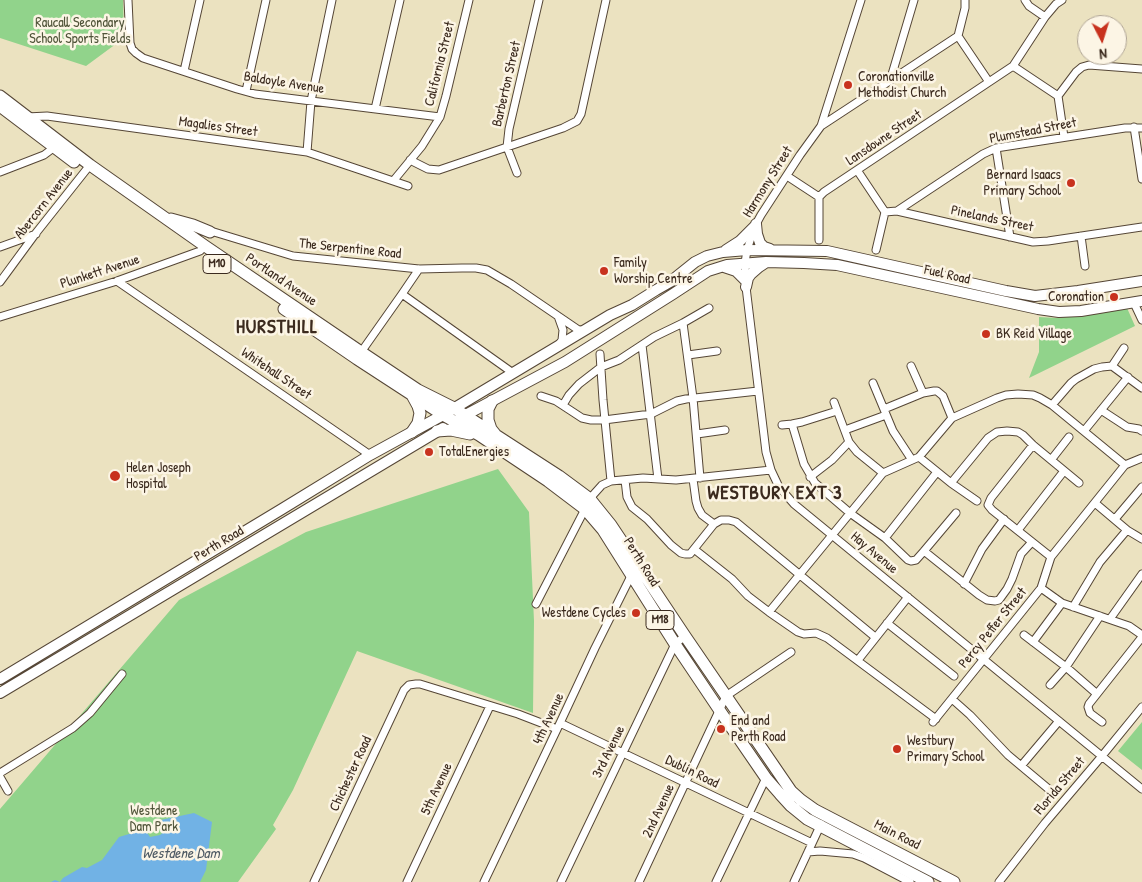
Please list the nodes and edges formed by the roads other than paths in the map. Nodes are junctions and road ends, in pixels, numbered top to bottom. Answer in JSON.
{"nodes":[{"id":1,"x":128,"y":0,"type":"edge"},
{"id":2,"x":200,"y":0,"type":"edge"},
{"id":3,"x":266,"y":0,"type":"edge"},
{"id":4,"x":332,"y":0,"type":"edge"},
{"id":5,"x":400,"y":0,"type":"edge"},
{"id":6,"x":469,"y":0,"type":"edge"},
{"id":7,"x":539,"y":0,"type":"edge"},
{"id":8,"x":606,"y":0,"type":"edge"},
{"id":9,"x":861,"y":0,"type":"edge"},
{"id":10,"x":914,"y":0,"type":"edge"},
{"id":11,"x":965,"y":0,"type":"edge"},
{"id":12,"x":1025,"y":0,"type":"edge"},
{"id":13,"x":1062,"y":0,"type":"edge"},
{"id":14,"x":1045,"y":17,"type":"junction"},
{"id":15,"x":958,"y":36,"type":"junction"},
{"id":16,"x":1013,"y":66,"type":"junction"},
{"id":17,"x":1142,"y":69,"type":"edge"},
{"id":18,"x":184,"y":71,"type":"junction"},
{"id":19,"x":890,"y":81,"type":"junction"},
{"id":20,"x":990,"y":82,"type":"junction"},
{"id":21,"x":246,"y":92,"type":"junction"},
{"id":22,"x":1058,"y":96,"type":"junction"},
{"id":23,"x":311,"y":101,"type":"junction"},
{"id":24,"x":3,"y":105,"type":"edge"},
{"id":25,"x":375,"y":109,"type":"junction"},
{"id":26,"x":440,"y":117,"type":"junction"},
{"id":27,"x":24,"y":120,"type":"junction"},
{"id":28,"x":821,"y":126,"type":"junction"},
{"id":29,"x":1138,"y":127,"type":"edge"},
{"id":30,"x":1064,"y":137,"type":"junction"},
{"id":31,"x":57,"y":144,"type":"junction"},
{"id":32,"x":507,"y":148,"type":"junction"},
{"id":33,"x":996,"y":148,"type":"junction"},
{"id":34,"x":307,"y":152,"type":"junction"},
{"id":35,"x":410,"y":160,"type":"junction"},
{"id":36,"x":88,"y":168,"type":"junction"},
{"id":37,"x":857,"y":170,"type":"junction"},
{"id":38,"x":0,"y":172,"type":"edge"},
{"id":39,"x":517,"y":173,"type":"dead end"},
{"id":40,"x":788,"y":176,"type":"junction"},
{"id":41,"x":1142,"y":179,"type":"edge"},
{"id":42,"x":394,"y":180,"type":"junction"},
{"id":43,"x":408,"y":186,"type":"dead end"},
{"id":44,"x":819,"y":197,"type":"junction"},
{"id":45,"x":897,"y":211,"type":"junction"},
{"id":46,"x":885,"y":212,"type":"junction"},
{"id":47,"x":164,"y":217,"type":"junction"},
{"id":48,"x":756,"y":225,"type":"junction"},
{"id":49,"x":1142,"y":227,"type":"edge"},
{"id":50,"x":210,"y":232,"type":"junction"},
{"id":51,"x":36,"y":234,"type":"junction"},
{"id":52,"x":1081,"y":236,"type":"junction"},
{"id":53,"x":1010,"y":237,"type":"junction"},
{"id":54,"x":818,"y":240,"type":"dead end"},
{"id":55,"x":198,"y":245,"type":"junction"},
{"id":56,"x":0,"y":248,"type":"edge"},
{"id":57,"x":747,"y":250,"type":"junction"},
{"id":58,"x":771,"y":250,"type":"junction"},
{"id":59,"x":876,"y":250,"type":"dead end"},
{"id":60,"x":723,"y":252,"type":"junction"},
{"id":61,"x":766,"y":262,"type":"junction"},
{"id":62,"x":745,"y":263,"type":"junction"},
{"id":63,"x":1085,"y":266,"type":"dead end"},
{"id":64,"x":718,"y":267,"type":"junction"},
{"id":65,"x":419,"y":269,"type":"junction"},
{"id":66,"x":117,"y":281,"type":"junction"},
{"id":67,"x":1142,"y":281,"type":"edge"},
{"id":68,"x":0,"y":282,"type":"edge"},
{"id":69,"x":746,"y":284,"type":"junction"},
{"id":70,"x":402,"y":294,"type":"junction"},
{"id":71,"x":1138,"y":302,"type":"edge"},
{"id":72,"x":709,"y":308,"type":"dead end"},
{"id":73,"x":558,"y":316,"type":"junction"},
{"id":74,"x":0,"y":317,"type":"edge"},
{"id":75,"x":1142,"y":320,"type":"edge"},
{"id":76,"x":683,"y":323,"type":"junction"},
{"id":77,"x":584,"y":331,"type":"junction"},
{"id":78,"x":642,"y":345,"type":"junction"},
{"id":79,"x":558,"y":347,"type":"junction"},
{"id":80,"x":1124,"y":348,"type":"dead end"},
{"id":81,"x":716,"y":351,"type":"dead end"},
{"id":82,"x":600,"y":354,"type":"dead end"},
{"id":83,"x":359,"y":356,"type":"junction"},
{"id":84,"x":688,"y":356,"type":"junction"},
{"id":85,"x":601,"y":366,"type":"junction"},
{"id":86,"x":911,"y":366,"type":"dead end"},
{"id":87,"x":1112,"y":366,"type":"junction"},
{"id":88,"x":513,"y":373,"type":"junction"},
{"id":89,"x":1128,"y":378,"type":"junction"},
{"id":90,"x":873,"y":383,"type":"dead end"},
{"id":91,"x":1142,"y":388,"type":"edge"},
{"id":92,"x":758,"y":391,"type":"junction"},
{"id":93,"x":923,"y":393,"type":"junction"},
{"id":94,"x":411,"y":394,"type":"junction"},
{"id":95,"x":541,"y":396,"type":"dead end"},
{"id":96,"x":693,"y":398,"type":"junction"},
{"id":97,"x":492,"y":401,"type":"junction"},
{"id":98,"x":834,"y":402,"type":"dead end"},
{"id":99,"x":564,"y":405,"type":"junction"},
{"id":100,"x":1052,"y":405,"type":"junction"},
{"id":101,"x":454,"y":408,"type":"junction"},
{"id":102,"x":1101,"y":410,"type":"junction"},
{"id":103,"x":837,"y":411,"type":"junction"},
{"id":104,"x":885,"y":412,"type":"junction"},
{"id":105,"x":650,"y":414,"type":"junction"},
{"id":106,"x":443,"y":415,"type":"junction"},
{"id":107,"x":460,"y":418,"type":"junction"},
{"id":108,"x":952,"y":418,"type":"junction"},
{"id":109,"x":604,"y":420,"type":"junction"},
{"id":110,"x":792,"y":424,"type":"junction"},
{"id":111,"x":782,"y":425,"type":"dead end"},
{"id":112,"x":1141,"y":428,"type":"edge"},
{"id":113,"x":725,"y":430,"type":"dead end"},
{"id":114,"x":845,"y":430,"type":"junction"},
{"id":115,"x":437,"y":431,"type":"junction"},
{"id":116,"x":1084,"y":431,"type":"junction"},
{"id":117,"x":412,"y":432,"type":"junction"},
{"id":118,"x":697,"y":434,"type":"junction"},
{"id":119,"x":479,"y":435,"type":"junction"},
{"id":120,"x":496,"y":435,"type":"junction"},
{"id":121,"x":1069,"y":437,"type":"dead end"},
{"id":122,"x":850,"y":442,"type":"junction"},
{"id":123,"x":1033,"y":445,"type":"junction"},
{"id":124,"x":370,"y":455,"type":"junction"},
{"id":125,"x":1142,"y":458,"type":"edge"},
{"id":126,"x":916,"y":459,"type":"junction"},
{"id":127,"x":1051,"y":460,"type":"junction"},
{"id":128,"x":1125,"y":466,"type":"junction"},
{"id":129,"x":771,"y":470,"type":"junction"},
{"id":130,"x":1064,"y":471,"type":"junction"},
{"id":131,"x":937,"y":472,"type":"junction"},
{"id":132,"x":883,"y":473,"type":"junction"},
{"id":133,"x":810,"y":477,"type":"junction"},
{"id":134,"x":658,"y":478,"type":"junction"},
{"id":135,"x":696,"y":478,"type":"junction"},
{"id":136,"x":625,"y":480,"type":"junction"},
{"id":137,"x":611,"y":481,"type":"junction"},
{"id":138,"x":951,"y":483,"type":"junction"},
{"id":139,"x":1079,"y":483,"type":"dead end"},
{"id":140,"x":1142,"y":487,"type":"edge"},
{"id":141,"x":977,"y":501,"type":"dead end"},
{"id":142,"x":1095,"y":503,"type":"junction"},
{"id":143,"x":587,"y":504,"type":"junction"},
{"id":144,"x":956,"y":512,"type":"dead end"},
{"id":145,"x":850,"y":513,"type":"junction"},
{"id":146,"x":1004,"y":519,"type":"junction"},
{"id":147,"x":1116,"y":519,"type":"junction"},
{"id":148,"x":714,"y":524,"type":"junction"},
{"id":149,"x":1018,"y":530,"type":"junction"},
{"id":150,"x":1127,"y":530,"type":"junction"},
{"id":151,"x":832,"y":534,"type":"junction"},
{"id":152,"x":885,"y":538,"type":"junction"},
{"id":153,"x":1142,"y":539,"type":"edge"},
{"id":154,"x":1032,"y":542,"type":"junction"},
{"id":155,"x":694,"y":549,"type":"junction"},
{"id":156,"x":924,"y":551,"type":"junction"},
{"id":157,"x":1051,"y":557,"type":"junction"},
{"id":158,"x":636,"y":572,"type":"junction"},
{"id":159,"x":1142,"y":574,"type":"edge"},
{"id":160,"x":799,"y":575,"type":"junction"},
{"id":161,"x":964,"y":584,"type":"junction"},
{"id":162,"x":1041,"y":588,"type":"junction"},
{"id":163,"x":908,"y":598,"type":"junction"},
{"id":164,"x":1062,"y":603,"type":"junction"},
{"id":165,"x":536,"y":604,"type":"dead end"},
{"id":166,"x":1073,"y":607,"type":"junction"},
{"id":167,"x":769,"y":612,"type":"junction"},
{"id":168,"x":1100,"y":616,"type":"junction"},
{"id":169,"x":1110,"y":619,"type":"junction"},
{"id":170,"x":887,"y":623,"type":"junction"},
{"id":171,"x":1024,"y":635,"type":"dead end"},
{"id":172,"x":685,"y":636,"type":"junction"},
{"id":173,"x":1142,"y":636,"type":"edge"},
{"id":174,"x":875,"y":638,"type":"junction"},
{"id":175,"x":1033,"y":642,"type":"junction"},
{"id":176,"x":675,"y":644,"type":"junction"},
{"id":177,"x":791,"y":652,"type":"dead end"},
{"id":178,"x":858,"y":660,"type":"junction"},
{"id":179,"x":984,"y":660,"type":"junction"},
{"id":180,"x":1066,"y":667,"type":"junction"},
{"id":181,"x":122,"y":674,"type":"dead end"},
{"id":182,"x":954,"y":676,"type":"dead end"},
{"id":183,"x":0,"y":679,"type":"edge"},
{"id":184,"x":416,"y":684,"type":"joint"},
{"id":185,"x":1050,"y":685,"type":"dead end"},
{"id":186,"x":0,"y":693,"type":"edge"},
{"id":187,"x":1097,"y":694,"type":"junction"},
{"id":188,"x":726,"y":696,"type":"junction"},
{"id":189,"x":952,"y":699,"type":"junction"},
{"id":190,"x":490,"y":706,"type":"junction"},
{"id":191,"x":1142,"y":707,"type":"edge"},
{"id":192,"x":720,"y":711,"type":"junction"},
{"id":193,"x":1059,"y":721,"type":"junction"},
{"id":194,"x":1102,"y":722,"type":"dead end"},
{"id":195,"x":559,"y":726,"type":"junction"},
{"id":196,"x":623,"y":753,"type":"junction"},
{"id":197,"x":1102,"y":756,"type":"junction"},
{"id":198,"x":1021,"y":766,"type":"junction"},
{"id":199,"x":0,"y":775,"type":"edge"},
{"id":200,"x":766,"y":778,"type":"junction"},
{"id":201,"x":686,"y":782,"type":"junction"},
{"id":202,"x":1142,"y":789,"type":"edge"},
{"id":203,"x":1051,"y":790,"type":"dead end"},
{"id":204,"x":8,"y":791,"type":"dead end"},
{"id":205,"x":749,"y":813,"type":"junction"},
{"id":206,"x":825,"y":815,"type":"junction"},
{"id":207,"x":820,"y":826,"type":"junction"},
{"id":208,"x":812,"y":843,"type":"junction"},
{"id":209,"x":808,"y":852,"type":"junction"},
{"id":210,"x":314,"y":882,"type":"edge"},
{"id":211,"x":407,"y":882,"type":"edge"},
{"id":212,"x":484,"y":882,"type":"edge"},
{"id":213,"x":561,"y":882,"type":"edge"},
{"id":214,"x":639,"y":882,"type":"edge"},
{"id":215,"x":716,"y":882,"type":"edge"},
{"id":216,"x":794,"y":882,"type":"edge"},
{"id":217,"x":910,"y":882,"type":"edge"},
{"id":218,"x":928,"y":882,"type":"edge"},
{"id":219,"x":954,"y":882,"type":"edge"},
{"id":220,"x":999,"y":882,"type":"edge"}],
"edges":[{"from":1,"to":18,"type":"street","name":"Baldoyle Avenue"},
{"from":2,"to":18,"type":"street"},
{"from":3,"to":21,"type":"street"},
{"from":4,"to":23,"type":"street"},
{"from":5,"to":25,"type":"street"},
{"from":6,"to":26,"type":"street","name":"California Street"},
{"from":7,"to":32,"type":"street","name":"Barberton Street"},
{"from":8,"to":32,"type":"street"},
{"from":9,"to":28,"type":"street","name":"Harmony Street"},
{"from":10,"to":19,"type":"street"},
{"from":11,"to":15,"type":"street"},
{"from":12,"to":14,"type":"street"},
{"from":13,"to":14,"type":"street"},
{"from":14,"to":16,"type":"street"},
{"from":15,"to":19,"type":"street"},
{"from":15,"to":20,"type":"street"},
{"from":16,"to":20,"type":"street","name":"Lansdowne Street"},
{"from":16,"to":22,"type":"street"},
{"from":17,"to":22,"type":"street"},
{"from":18,"to":21,"type":"street","name":"Baldoyle Avenue"},
{"from":19,"to":28,"type":"street"},
{"from":20,"to":37,"type":"street","name":"Lansdowne Street"},
{"from":21,"to":23,"type":"street","name":"Baldoyle Avenue"},
{"from":22,"to":30,"type":"street"},
{"from":23,"to":25,"type":"street","name":"Baldoyle Avenue"},
{"from":23,"to":34,"type":"street"},
{"from":24,"to":27,"type":"main road","name":"Portland Avenue","number":"M10"},
{"from":25,"to":26,"type":"street","name":"Baldoyle Avenue"},
{"from":26,"to":35,"type":"street","name":"California Street"},
{"from":27,"to":31,"type":"main road","name":"Portland Avenue","number":"M10"},
{"from":27,"to":34,"type":"street","name":"Magalies Street"},
{"from":28,"to":40,"type":"street","name":"Harmony Street"},
{"from":29,"to":30,"type":"street","name":"Plumstead Street"},
{"from":29,"to":41,"type":"street"},
{"from":30,"to":33,"type":"street","name":"Plumstead Street"},
{"from":31,"to":36,"type":"main road","name":"Portland Avenue","number":"M10"},
{"from":31,"to":38,"type":"street"},
{"from":32,"to":35,"type":"street"},
{"from":32,"to":39,"type":"street","name":"Barberton Street"},
{"from":33,"to":45,"type":"street","name":"Plumstead Street"},
{"from":33,"to":53,"type":"street"},
{"from":34,"to":42,"type":"street","name":"Magalies Street"},
{"from":35,"to":42,"type":"street","name":"California Street"},
{"from":36,"to":47,"type":"main road","name":"Portland Avenue","number":"M10"},
{"from":36,"to":51,"type":"street","name":"Abercorn Avenue"},
{"from":36,"to":55,"type":"main road","name":"Portland Avenue","number":"M10"},
{"from":37,"to":44,"type":"street","name":"Lansdowne Street"},
{"from":37,"to":46,"type":"street"},
{"from":40,"to":44,"type":"street"},
{"from":40,"to":48,"type":"street","name":"Harmony Street"},
{"from":42,"to":43,"type":"street","name":"Magalies Street"},
{"from":44,"to":54,"type":"street"},
{"from":45,"to":46,"type":"street","name":"Plumstead Street"},
{"from":45,"to":53,"type":"street","name":"Pinelands Street"},
{"from":46,"to":59,"type":"street"},
{"from":47,"to":50,"type":"main road"},
{"from":47,"to":55,"type":"main road","name":"Portland Avenue","number":"M10"},
{"from":48,"to":57,"type":"street","name":"Harmony Street"},
{"from":48,"to":58,"type":"main road"},
{"from":48,"to":60,"type":"main road"},
{"from":49,"to":52,"type":"street","name":"Pinelands Street"},
{"from":50,"to":55,"type":"street"},
{"from":50,"to":65,"type":"street","name":"The Serpentine Road"},
{"from":51,"to":56,"type":"street"},
{"from":51,"to":68,"type":"street","name":"Abercorn Avenue"},
{"from":52,"to":53,"type":"street","name":"Pinelands Street"},
{"from":52,"to":63,"type":"street"},
{"from":55,"to":66,"type":"street","name":"Plunkett Avenue"},
{"from":55,"to":83,"type":"main road","name":"Portland Avenue","number":"M10"},
{"from":57,"to":58,"type":"main road","name":"Fuel Road"},
{"from":57,"to":60,"type":"main road"},
{"from":57,"to":62,"type":"street","name":"Hay Avenue"},
{"from":58,"to":67,"type":"main road","name":"Fuel Road"},
{"from":60,"to":77,"type":"main road"},
{"from":61,"to":62,"type":"main road","name":"Fuel Road"},
{"from":61,"to":69,"type":"main road"},
{"from":61,"to":71,"type":"main road","name":"Fuel Road"},
{"from":62,"to":64,"type":"main road"},
{"from":62,"to":69,"type":"street","name":"Hay Avenue"},
{"from":64,"to":69,"type":"main road"},
{"from":64,"to":97,"type":"main road"},
{"from":65,"to":70,"type":"street"},
{"from":65,"to":73,"type":"street","name":"The Serpentine Road"},
{"from":66,"to":74,"type":"street","name":"Plunkett Avenue"},
{"from":66,"to":124,"type":"street","name":"Whitehall Street"},
{"from":69,"to":92,"type":"street","name":"Hay Avenue"},
{"from":70,"to":83,"type":"street"},
{"from":70,"to":88,"type":"street"},
{"from":71,"to":75,"type":"street"},
{"from":72,"to":76,"type":"street"},
{"from":73,"to":77,"type":"street","name":"The Serpentine Road"},
{"from":73,"to":79,"type":"street"},
{"from":76,"to":78,"type":"street"},
{"from":76,"to":84,"type":"street"},
{"from":77,"to":79,"type":"main road"},
{"from":78,"to":85,"type":"street"},
{"from":78,"to":105,"type":"street"},
{"from":79,"to":88,"type":"main road"},
{"from":80,"to":87,"type":"street"},
{"from":81,"to":84,"type":"street"},
{"from":82,"to":85,"type":"street"},
{"from":83,"to":94,"type":"main road","name":"Portland Avenue","number":"M10"},
{"from":83,"to":101,"type":"main road","name":"Portland Avenue","number":"M10"},
{"from":84,"to":96,"type":"street"},
{"from":85,"to":99,"type":"street"},
{"from":85,"to":109,"type":"street"},
{"from":86,"to":93,"type":"street"},
{"from":87,"to":89,"type":"street"},
{"from":87,"to":100,"type":"street"},
{"from":88,"to":101,"type":"main road"},
{"from":89,"to":91,"type":"street"},
{"from":89,"to":102,"type":"street"},
{"from":90,"to":104,"type":"street"},
{"from":92,"to":96,"type":"street"},
{"from":92,"to":129,"type":"street","name":"Hay Avenue"},
{"from":93,"to":104,"type":"street"},
{"from":93,"to":108,"type":"street"},
{"from":94,"to":106,"type":"main road","name":"Portland Avenue","number":"M10"},
{"from":94,"to":117,"type":"main road"},
{"from":95,"to":99,"type":"street"},
{"from":96,"to":105,"type":"street"},
{"from":96,"to":118,"type":"street"},
{"from":97,"to":107,"type":"main road"},
{"from":97,"to":120,"type":"main road"},
{"from":98,"to":103,"type":"street"},
{"from":99,"to":109,"type":"street"},
{"from":100,"to":108,"type":"street"},
{"from":100,"to":116,"type":"street"},
{"from":101,"to":106,"type":"main road"},
{"from":101,"to":107,"type":"main road","name":"Perth Road","number":"M18"},
{"from":102,"to":112,"type":"street"},
{"from":102,"to":116,"type":"street"},
{"from":103,"to":110,"type":"street"},
{"from":103,"to":114,"type":"street"},
{"from":104,"to":114,"type":"street"},
{"from":104,"to":126,"type":"street"},
{"from":105,"to":109,"type":"street"},
{"from":105,"to":134,"type":"street"},
{"from":106,"to":107,"type":"main road","name":"Perth Road","number":"M18"},
{"from":106,"to":117,"type":"main road","name":"Perth Road"},
{"from":107,"to":115,"type":"main road","name":"Perth Road"},
{"from":107,"to":119,"type":"main road","name":"Perth Road","number":"M18"},
{"from":107,"to":120,"type":"main road","name":"Perth Road","number":"M18"},
{"from":108,"to":126,"type":"street"},
{"from":109,"to":137,"type":"street"},
{"from":110,"to":111,"type":"street"},
{"from":110,"to":133,"type":"street"},
{"from":113,"to":118,"type":"street"},
{"from":114,"to":122,"type":"street"},
{"from":115,"to":119,"type":"main road"},
{"from":115,"to":186,"type":"main road","name":"Perth Road"},
{"from":116,"to":128,"type":"street"},
{"from":117,"to":124,"type":"main road","name":"Perth Road"},
{"from":118,"to":135,"type":"street"},
{"from":119,"to":143,"type":"main road","name":"Perth Road","number":"M18"},
{"from":120,"to":143,"type":"main road","name":"Perth Road","number":"M18"},
{"from":121,"to":127,"type":"street"},
{"from":122,"to":132,"type":"street"},
{"from":122,"to":133,"type":"street"},
{"from":123,"to":127,"type":"street"},
{"from":123,"to":138,"type":"street"},
{"from":123,"to":146,"type":"street"},
{"from":124,"to":183,"type":"main road","name":"Perth Road"},
{"from":125,"to":128,"type":"street","name":"Percy Peffer Street"},
{"from":126,"to":131,"type":"street"},
{"from":126,"to":132,"type":"street"},
{"from":127,"to":130,"type":"street"},
{"from":128,"to":142,"type":"street","name":"Percy Peffer Street"},
{"from":129,"to":135,"type":"street"},
{"from":129,"to":151,"type":"street","name":"Hay Avenue"},
{"from":130,"to":139,"type":"street"},
{"from":130,"to":149,"type":"street"},
{"from":131,"to":138,"type":"street"},
{"from":131,"to":152,"type":"street"},
{"from":132,"to":145,"type":"street"},
{"from":133,"to":145,"type":"street"},
{"from":134,"to":135,"type":"street"},
{"from":134,"to":136,"type":"street"},
{"from":135,"to":148,"type":"street"},
{"from":136,"to":137,"type":"street"},
{"from":136,"to":155,"type":"street"},
{"from":137,"to":143,"type":"street"},
{"from":138,"to":141,"type":"street"},
{"from":140,"to":147,"type":"street"},
{"from":142,"to":147,"type":"street"},
{"from":142,"to":157,"type":"street","name":"Percy Peffer Street"},
{"from":143,"to":158,"type":"main road","name":"Perth Road","number":"M18"},
{"from":143,"to":165,"type":"street"},
{"from":144,"to":156,"type":"street"},
{"from":145,"to":151,"type":"street"},
{"from":145,"to":152,"type":"street"},
{"from":146,"to":149,"type":"street"},
{"from":146,"to":161,"type":"street"},
{"from":147,"to":150,"type":"street"},
{"from":148,"to":155,"type":"street"},
{"from":148,"to":160,"type":"street"},
{"from":149,"to":154,"type":"street"},
{"from":150,"to":153,"type":"street"},
{"from":150,"to":166,"type":"street"},
{"from":151,"to":160,"type":"street"},
{"from":151,"to":163,"type":"street","name":"Hay Avenue"},
{"from":152,"to":156,"type":"street"},
{"from":154,"to":157,"type":"street"},
{"from":154,"to":161,"type":"street"},
{"from":155,"to":167,"type":"street"},
{"from":156,"to":161,"type":"street"},
{"from":157,"to":162,"type":"street","name":"Percy Peffer Street"},
{"from":158,"to":172,"type":"main road","name":"Perth Road","number":"M18"},
{"from":158,"to":176,"type":"main road","name":"Perth Road","number":"M18"},
{"from":158,"to":195,"type":"street","name":"4th Avenue"},
{"from":159,"to":169,"type":"street"},
{"from":160,"to":167,"type":"street"},
{"from":160,"to":174,"type":"street"},
{"from":162,"to":164,"type":"street"},
{"from":162,"to":179,"type":"street","name":"Percy Peffer Street"},
{"from":163,"to":170,"type":"street"},
{"from":163,"to":179,"type":"street","name":"Hay Avenue"},
{"from":164,"to":166,"type":"street"},
{"from":164,"to":175,"type":"street"},
{"from":166,"to":168,"type":"street"},
{"from":167,"to":178,"type":"street"},
{"from":168,"to":169,"type":"street"},
{"from":168,"to":180,"type":"street"},
{"from":169,"to":173,"type":"street"},
{"from":170,"to":174,"type":"street"},
{"from":170,"to":182,"type":"street"},
{"from":171,"to":175,"type":"street"},
{"from":172,"to":176,"type":"street","name":"3rd Avenue"},
{"from":172,"to":188,"type":"main road","name":"Perth Road","number":"M18"},
{"from":173,"to":187,"type":"street"},
{"from":174,"to":178,"type":"street"},
{"from":175,"to":180,"type":"street"},
{"from":176,"to":192,"type":"main road","name":"Perth Road","number":"M18"},
{"from":176,"to":196,"type":"street","name":"3rd Avenue"},
{"from":177,"to":188,"type":"street"},
{"from":178,"to":189,"type":"street","name":"Percy Peffer Street"},
{"from":179,"to":189,"type":"street","name":"Percy Peffer Street"},
{"from":179,"to":193,"type":"street","name":"Hay Avenue"},
{"from":180,"to":185,"type":"street"},
{"from":180,"to":187,"type":"street"},
{"from":181,"to":199,"type":"street"},
{"from":184,"to":190,"type":"street","name":"Dublin Road"},
{"from":184,"to":210,"type":"street","name":"Chichester Road"},
{"from":187,"to":194,"type":"street"},
{"from":188,"to":192,"type":"street","name":"2nd Avenue"},
{"from":188,"to":206,"type":"main road","name":"Perth Road","number":"M18"},
{"from":189,"to":198,"type":"street"},
{"from":190,"to":195,"type":"street","name":"Dublin Road"},
{"from":190,"to":211,"type":"street","name":"5th Avenue"},
{"from":191,"to":197,"type":"street","name":"Florida Street"},
{"from":192,"to":200,"type":"main road","name":"Perth Road","number":"M18"},
{"from":192,"to":201,"type":"street","name":"2nd Avenue"},
{"from":193,"to":197,"type":"street","name":"Hay Avenue"},
{"from":193,"to":198,"type":"street"},
{"from":195,"to":196,"type":"street","name":"Dublin Road"},
{"from":195,"to":212,"type":"street","name":"4th Avenue"},
{"from":196,"to":201,"type":"street","name":"Dublin Road"},
{"from":196,"to":213,"type":"street","name":"3rd Avenue"},
{"from":197,"to":202,"type":"street","name":"Hay Avenue"},
{"from":197,"to":220,"type":"street","name":"Florida Street"},
{"from":198,"to":203,"type":"street"},
{"from":199,"to":204,"type":"street"},
{"from":200,"to":205,"type":"street"},
{"from":200,"to":207,"type":"main road","name":"Perth Road","number":"M18"},
{"from":201,"to":205,"type":"street","name":"Dublin Road"},
{"from":201,"to":214,"type":"street","name":"2nd Avenue"},
{"from":205,"to":208,"type":"street","name":"Dublin Road"},
{"from":205,"to":215,"type":"street"},
{"from":206,"to":207,"type":"street"},
{"from":206,"to":219,"type":"main road","name":"Main Road","number":"M18"},
{"from":207,"to":208,"type":"street"},
{"from":207,"to":218,"type":"main road","name":"Main Road","number":"M18"},
{"from":208,"to":209,"type":"street"},
{"from":209,"to":216,"type":"street"},
{"from":209,"to":217,"type":"street"}]}
